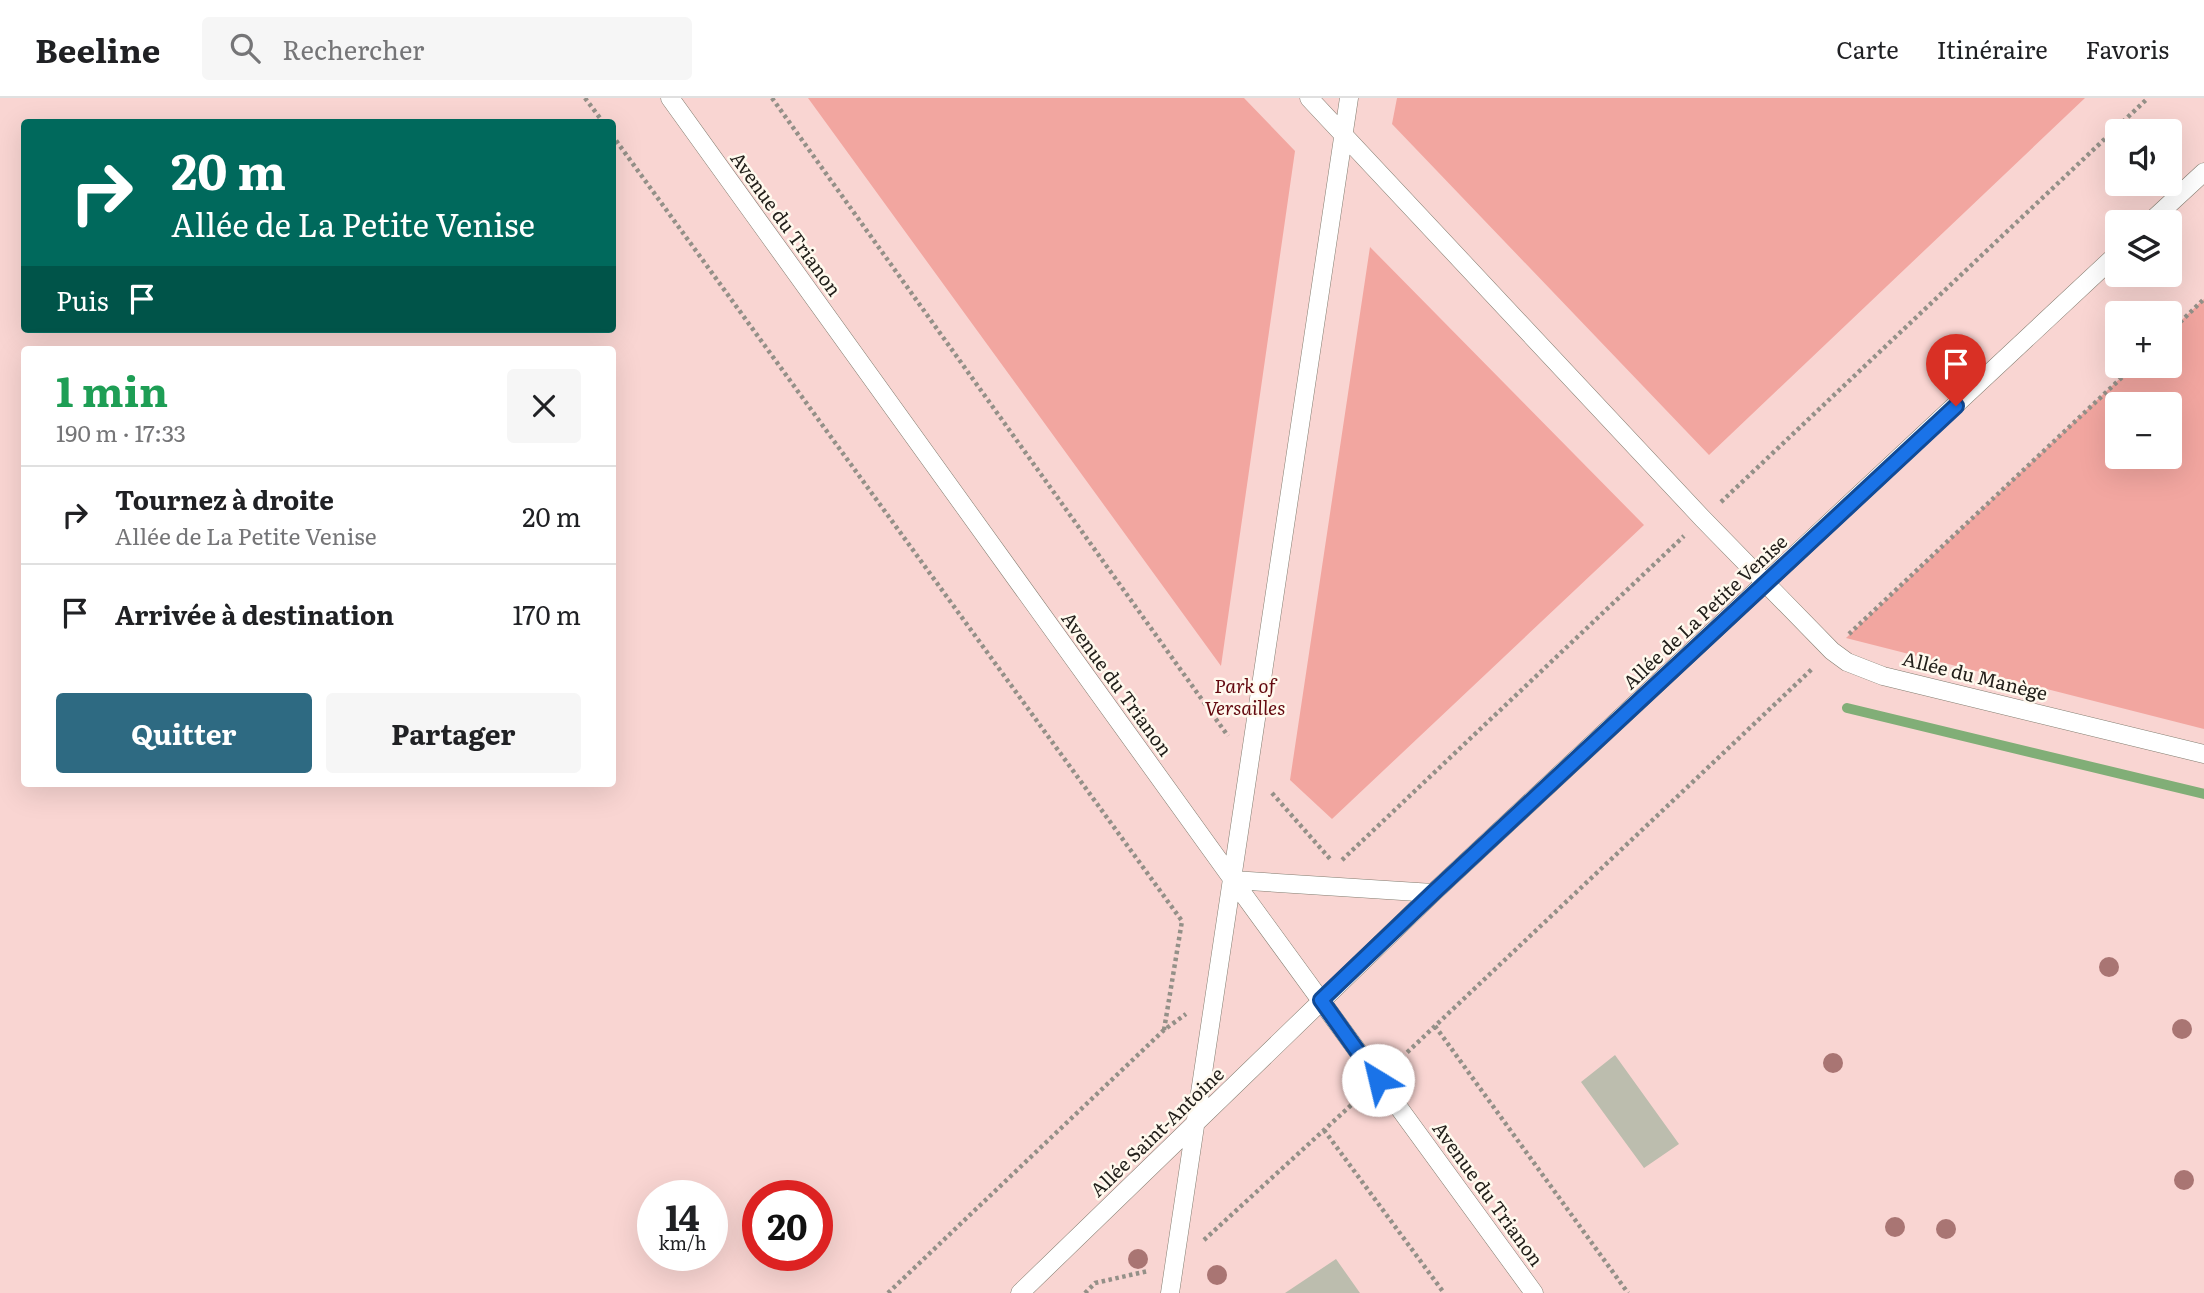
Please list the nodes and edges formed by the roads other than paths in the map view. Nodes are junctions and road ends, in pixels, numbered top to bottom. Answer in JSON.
{"nodes":[{"id":1,"x":670,"y":98,"type":"edge"},
{"id":2,"x":1309,"y":98,"type":"edge"},
{"id":3,"x":1349,"y":98,"type":"edge"},
{"id":4,"x":1343,"y":136,"type":"junction"},
{"id":5,"x":2204,"y":172,"type":"edge"},
{"id":6,"x":2163,"y":210,"type":"edge"},
{"id":7,"x":2105,"y":265,"type":"edge"},
{"id":8,"x":1766,"y":584,"type":"junction"},
{"id":9,"x":2204,"y":754,"type":"edge"},
{"id":10,"x":1233,"y":880,"type":"junction"},
{"id":11,"x":1433,"y":893,"type":"junction"},
{"id":12,"x":1321,"y":1000,"type":"junction"},
{"id":13,"x":1196,"y":1125,"type":"junction"},
{"id":14,"x":1020,"y":1293,"type":"edge"},
{"id":15,"x":1170,"y":1293,"type":"edge"},
{"id":16,"x":1534,"y":1293,"type":"edge"}],
"edges":[{"from":1,"to":10,"type":"lane","name":"Avenue du Trianon"},
{"from":2,"to":4,"type":"lane","name":"Allée du Manège"},
{"from":3,"to":4,"type":"lane"},
{"from":4,"to":8,"type":"lane","name":"Allée du Manège"},
{"from":4,"to":10,"type":"lane"},
{"from":5,"to":6,"type":"lane"},
{"from":7,"to":8,"type":"lane","name":"Allée de La Petite Venise"},
{"from":8,"to":9,"type":"lane","name":"Allée du Manège"},
{"from":8,"to":11,"type":"lane","name":"Allée de La Petite Venise"},
{"from":10,"to":11,"type":"lane"},
{"from":10,"to":12,"type":"lane","name":"Avenue du Trianon"},
{"from":10,"to":13,"type":"lane"},
{"from":11,"to":12,"type":"lane","name":"Allée de La Petite Venise"},
{"from":12,"to":13,"type":"lane","name":"Allée Saint-Antoine"},
{"from":12,"to":16,"type":"lane","name":"Avenue du Trianon"},
{"from":13,"to":14,"type":"lane","name":"Allée Saint-Antoine"},
{"from":13,"to":15,"type":"lane"}]}
